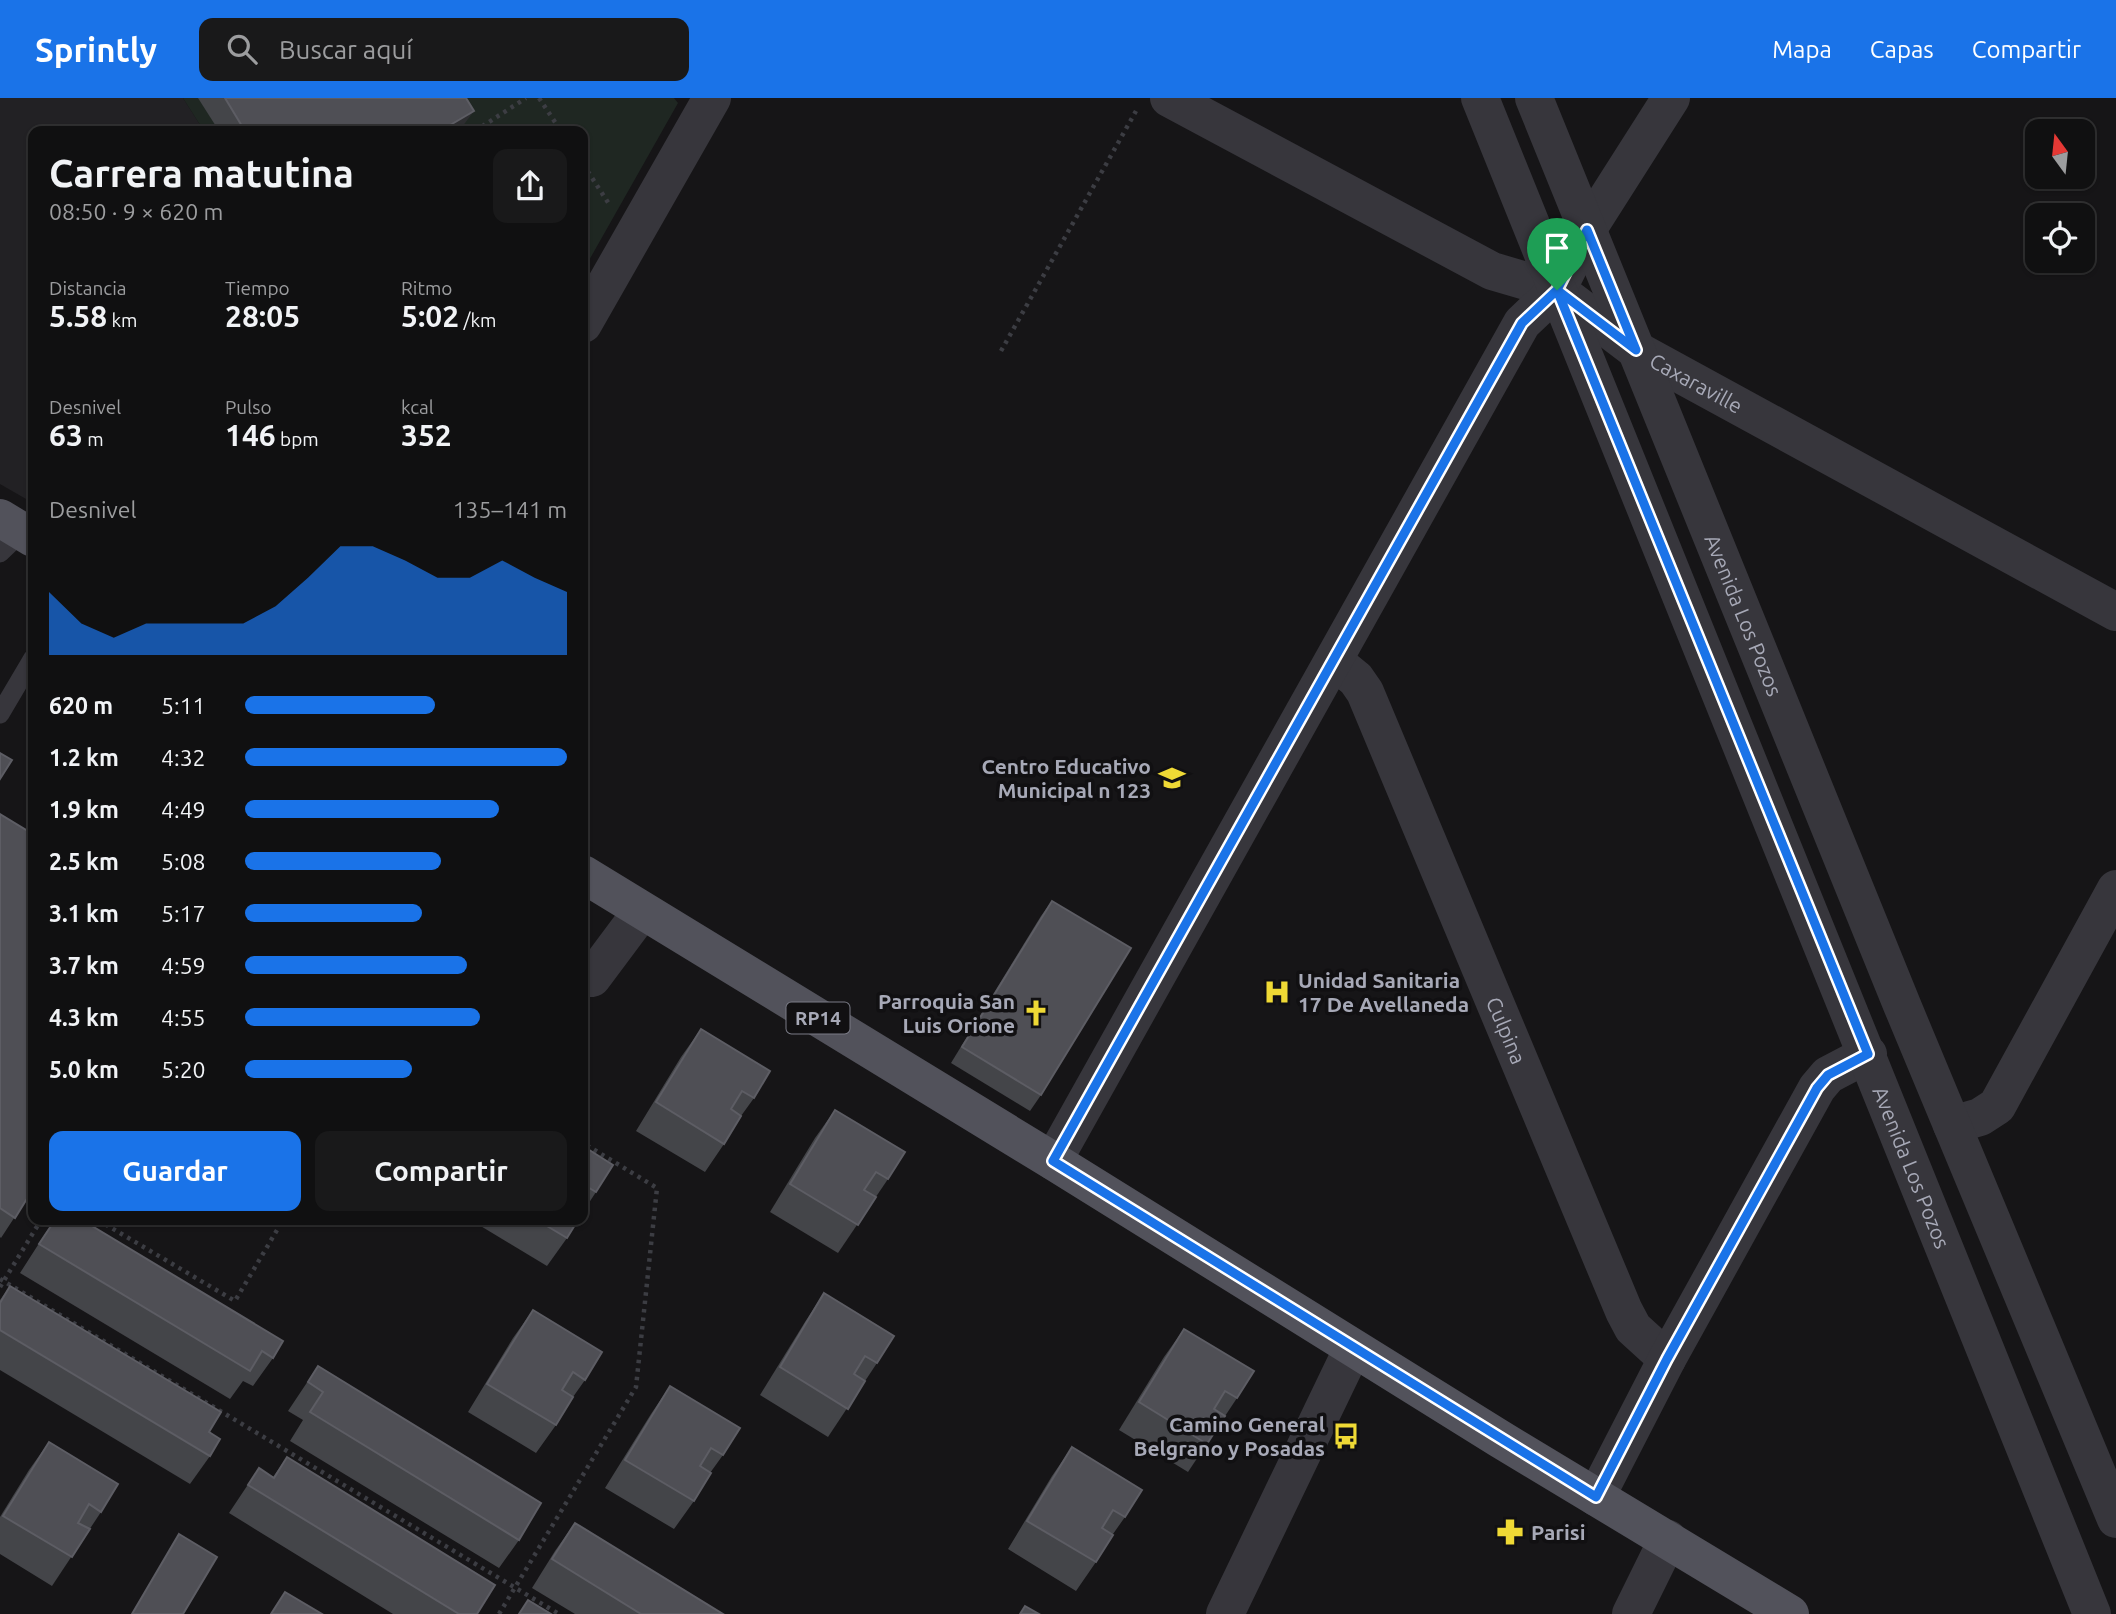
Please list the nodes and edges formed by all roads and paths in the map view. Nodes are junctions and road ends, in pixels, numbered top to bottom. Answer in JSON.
{"nodes":[{"id":1,"x":526,"y":98,"type":"edge"},
{"id":2,"x":539,"y":98,"type":"edge"},
{"id":3,"x":712,"y":98,"type":"edge"},
{"id":4,"x":1480,"y":98,"type":"edge"},
{"id":5,"x":1534,"y":98,"type":"edge"},
{"id":6,"x":1671,"y":98,"type":"edge"},
{"id":7,"x":1153,"y":104,"type":"edge"},
{"id":8,"x":483,"y":126,"type":"edge"},
{"id":9,"x":558,"y":126,"type":"edge"},
{"id":10,"x":1587,"y":230,"type":"junction"},
{"id":11,"x":1557,"y":290,"type":"junction"},
{"id":12,"x":588,"y":315,"type":"edge"},
{"id":13,"x":1636,"y":350,"type":"junction"},
{"id":14,"x":1000,"y":351,"type":"dead end"},
{"id":15,"x":2116,"y":612,"type":"edge"},
{"id":16,"x":1334,"y":661,"type":"junction"},
{"id":17,"x":28,"y":666,"type":"edge"},
{"id":18,"x":0,"y":714,"type":"edge"},
{"id":19,"x":588,"y":877,"type":"edge"},
{"id":20,"x":2116,"y":889,"type":"edge"},
{"id":21,"x":642,"y":911,"type":"junction"},
{"id":22,"x":592,"y":978,"type":"dead end"},
{"id":23,"x":1868,"y":1054,"type":"junction"},
{"id":24,"x":1952,"y":1125,"type":"junction"},
{"id":25,"x":588,"y":1146,"type":"edge"},
{"id":26,"x":1053,"y":1161,"type":"junction"},
{"id":27,"x":38,"y":1225,"type":"edge"},
{"id":28,"x":106,"y":1225,"type":"edge"},
{"id":29,"x":280,"y":1225,"type":"edge"},
{"id":30,"x":2,"y":1280,"type":"edge"},
{"id":31,"x":0,"y":1287,"type":"edge"},
{"id":32,"x":1353,"y":1349,"type":"junction"},
{"id":33,"x":1667,"y":1359,"type":"junction"},
{"id":34,"x":2103,"y":1456,"type":"edge"},
{"id":35,"x":1596,"y":1497,"type":"junction"},
{"id":36,"x":2116,"y":1519,"type":"edge"},
{"id":37,"x":1668,"y":1539,"type":"junction"},
{"id":38,"x":515,"y":1588,"type":"junction"},
{"id":39,"x":499,"y":1614,"type":"edge"},
{"id":40,"x":559,"y":1614,"type":"edge"},
{"id":41,"x":1225,"y":1614,"type":"edge"},
{"id":42,"x":1631,"y":1614,"type":"edge"},
{"id":43,"x":1790,"y":1614,"type":"edge"},
{"id":44,"x":2092,"y":1614,"type":"edge"}],
"edges":[{"from":1,"to":8,"type":"path"},
{"from":2,"to":9,"type":"path"},
{"from":3,"to":12,"type":"street"},
{"from":4,"to":11,"type":"street","name":"Avenida Los Pozos"},
{"from":5,"to":10,"type":"street","name":"Avenida Los Pozos"},
{"from":6,"to":10,"type":"street"},
{"from":7,"to":11,"type":"street","name":"Caxaraville"},
{"from":7,"to":14,"type":"path"},
{"from":10,"to":11,"type":"street"},
{"from":10,"to":13,"type":"street","name":"Avenida Los Pozos"},
{"from":11,"to":13,"type":"street","name":"Caxaraville"},
{"from":11,"to":16,"type":"street"},
{"from":11,"to":23,"type":"street","name":"Avenida Los Pozos"},
{"from":13,"to":15,"type":"street","name":"Caxaraville"},
{"from":13,"to":24,"type":"street","name":"Avenida Los Pozos"},
{"from":16,"to":26,"type":"street"},
{"from":16,"to":33,"type":"street","name":"Culpina"},
{"from":17,"to":18,"type":"lane"},
{"from":19,"to":21,"type":"main road","number":"RP14"},
{"from":20,"to":24,"type":"street"},
{"from":21,"to":22,"type":"street"},
{"from":21,"to":26,"type":"main road","number":"RP14"},
{"from":23,"to":33,"type":"street"},
{"from":23,"to":44,"type":"street","name":"Avenida Los Pozos"},
{"from":24,"to":34,"type":"street","name":"Avenida Los Pozos"},
{"from":25,"to":38,"type":"path"},
{"from":26,"to":32,"type":"main road","number":"RP14"},
{"from":27,"to":30,"type":"path"},
{"from":28,"to":29,"type":"path"},
{"from":30,"to":31,"type":"path"},
{"from":30,"to":38,"type":"path"},
{"from":32,"to":35,"type":"main road","number":"RP14"},
{"from":32,"to":41,"type":"street"},
{"from":33,"to":35,"type":"street"},
{"from":34,"to":36,"type":"street","name":"Avenida Los Pozos"},
{"from":35,"to":37,"type":"main road","number":"RP14"},
{"from":37,"to":42,"type":"street"},
{"from":37,"to":43,"type":"main road","number":"RP14"},
{"from":38,"to":39,"type":"path"},
{"from":38,"to":40,"type":"path"}]}
